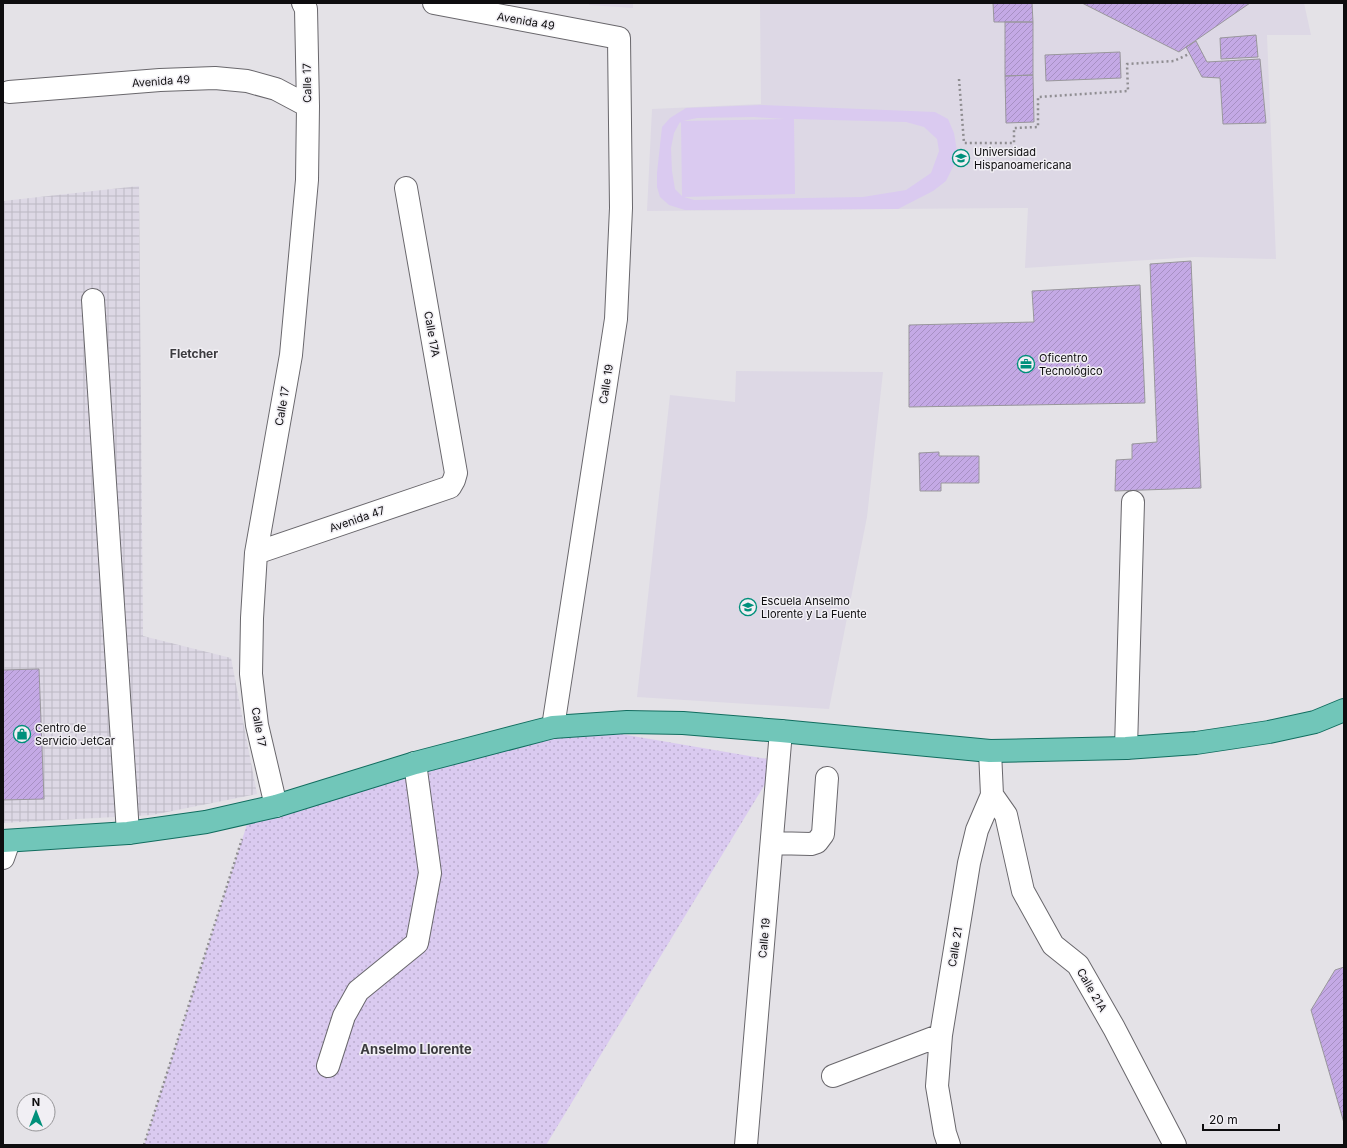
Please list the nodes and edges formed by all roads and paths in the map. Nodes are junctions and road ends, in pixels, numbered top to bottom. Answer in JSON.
{"nodes":[{"id":1,"x":303,"y":3,"type":"edge"},
{"id":2,"x":434,"y":3,"type":"edge"},
{"id":3,"x":500,"y":10,"type":"edge"},
{"id":4,"x":619,"y":38,"type":"joint"},
{"id":5,"x":1189,"y":54,"type":"dead end"},
{"id":6,"x":959,"y":79,"type":"dead end"},
{"id":7,"x":9,"y":92,"type":"dead end"},
{"id":8,"x":308,"y":106,"type":"junction"},
{"id":9,"x":406,"y":188,"type":"dead end"},
{"id":10,"x":92,"y":300,"type":"dead end"},
{"id":11,"x":454,"y":480,"type":"joint"},
{"id":12,"x":1132,"y":502,"type":"dead end"},
{"id":13,"x":256,"y":553,"type":"junction"},
{"id":14,"x":1344,"y":710,"type":"edge"},
{"id":15,"x":553,"y":727,"type":"junction"},
{"id":16,"x":781,"y":731,"type":"junction"},
{"id":17,"x":1126,"y":748,"type":"junction"},
{"id":18,"x":990,"y":751,"type":"junction"},
{"id":19,"x":414,"y":763,"type":"junction"},
{"id":20,"x":827,"y":778,"type":"dead end"},
{"id":21,"x":992,"y":795,"type":"junction"},
{"id":22,"x":276,"y":806,"type":"junction"},
{"id":23,"x":251,"y":812,"type":"junction"},
{"id":24,"x":128,"y":833,"type":"junction"},
{"id":25,"x":772,"y":843,"type":"junction"},
{"id":26,"x":5,"y":847,"type":"edge"},
{"id":27,"x":941,"y":1035,"type":"junction"},
{"id":28,"x":328,"y":1066,"type":"dead end"},
{"id":29,"x":833,"y":1076,"type":"dead end"},
{"id":30,"x":144,"y":1145,"type":"edge"},
{"id":31,"x":746,"y":1145,"type":"edge"},
{"id":32,"x":949,"y":1145,"type":"edge"},
{"id":33,"x":1175,"y":1145,"type":"edge"}],
"edges":[{"from":1,"to":8,"type":"street","name":"Calle 17"},
{"from":2,"to":3,"type":"street","name":"Avenida 49"},
{"from":3,"to":4,"type":"street","name":"Avenida 49"},
{"from":4,"to":15,"type":"street","name":"Calle 19"},
{"from":5,"to":6,"type":"path"},
{"from":7,"to":8,"type":"street","name":"Avenida 49"},
{"from":8,"to":13,"type":"street","name":"Calle 17"},
{"from":9,"to":11,"type":"street","name":"Calle 17A"},
{"from":10,"to":24,"type":"street"},
{"from":11,"to":13,"type":"street","name":"Avenida 47"},
{"from":12,"to":17,"type":"street"},
{"from":13,"to":22,"type":"street","name":"Calle 17"},
{"from":14,"to":17,"type":"main road"},
{"from":15,"to":16,"type":"main road"},
{"from":15,"to":19,"type":"main road"},
{"from":16,"to":18,"type":"main road"},
{"from":16,"to":25,"type":"street","name":"Calle 19"},
{"from":17,"to":18,"type":"main road"},
{"from":18,"to":21,"type":"street","name":"Calle 21"},
{"from":19,"to":22,"type":"main road"},
{"from":19,"to":28,"type":"street"},
{"from":20,"to":25,"type":"street"},
{"from":21,"to":27,"type":"street","name":"Calle 21"},
{"from":21,"to":33,"type":"street","name":"Calle 21A"},
{"from":22,"to":23,"type":"main road"},
{"from":23,"to":24,"type":"main road"},
{"from":23,"to":30,"type":"path"},
{"from":24,"to":26,"type":"main road"},
{"from":25,"to":31,"type":"street","name":"Calle 19"},
{"from":27,"to":29,"type":"street"},
{"from":27,"to":32,"type":"street","name":"Calle 21"}]}
